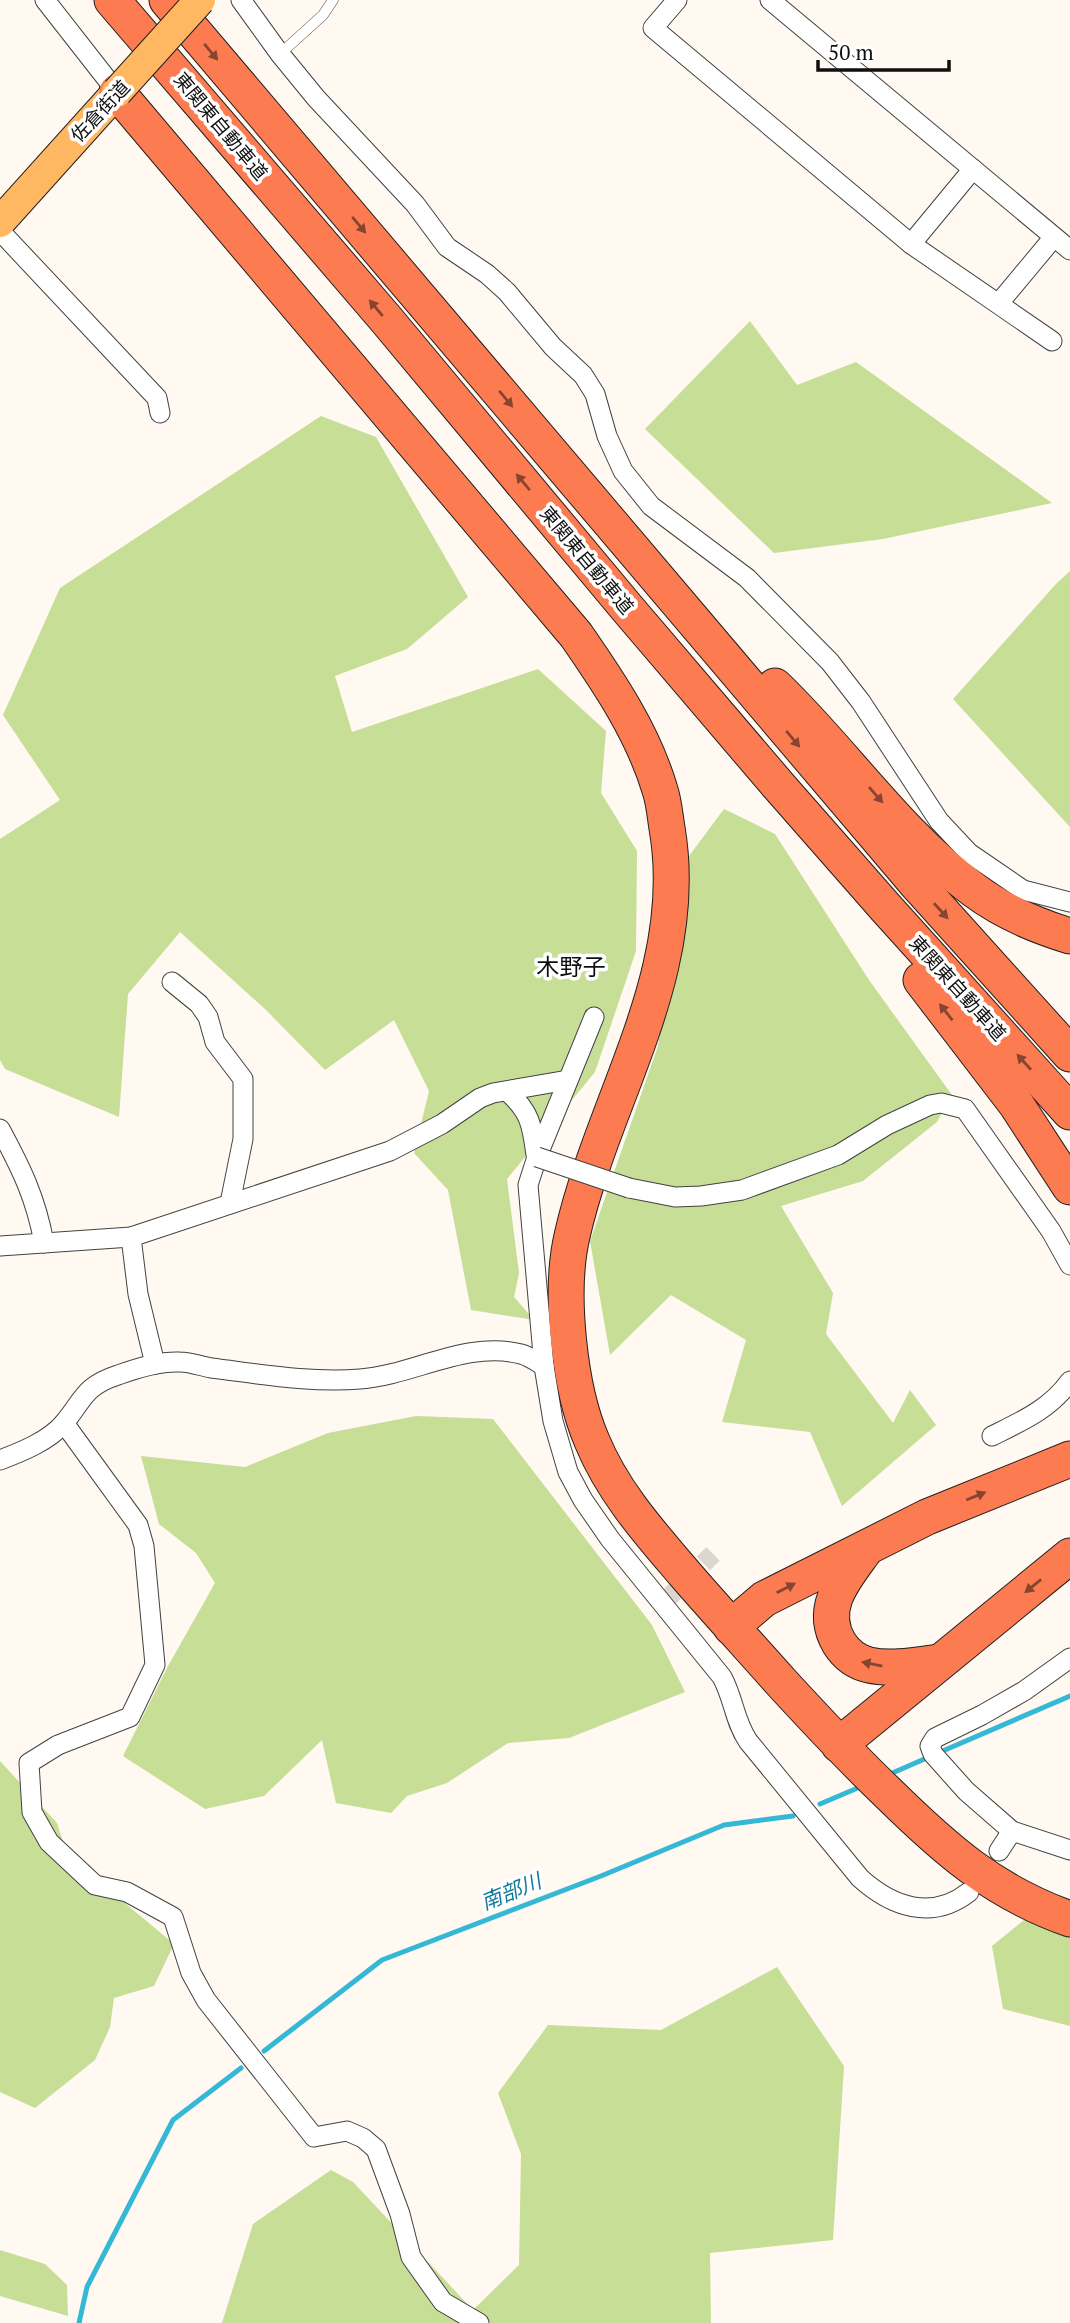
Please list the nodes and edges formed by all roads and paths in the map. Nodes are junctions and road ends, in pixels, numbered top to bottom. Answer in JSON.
{"nodes":[{"id":1,"x":46,"y":0,"type":"edge"},
{"id":2,"x":112,"y":0,"type":"edge"},
{"id":3,"x":167,"y":0,"type":"edge"},
{"id":4,"x":200,"y":0,"type":"edge"},
{"id":5,"x":241,"y":0,"type":"edge"},
{"id":6,"x":333,"y":0,"type":"edge"},
{"id":7,"x":677,"y":0,"type":"edge"},
{"id":8,"x":770,"y":0,"type":"edge"},
{"id":9,"x":279,"y":54,"type":"junction"},
{"id":10,"x":117,"y":92,"type":"junction"},
{"id":11,"x":973,"y":169,"type":"junction"},
{"id":12,"x":0,"y":222,"type":"edge"},
{"id":13,"x":0,"y":231,"type":"edge"},
{"id":14,"x":1054,"y":237,"type":"junction"},
{"id":15,"x":911,"y":244,"type":"junction"},
{"id":16,"x":1070,"y":250,"type":"edge"},
{"id":17,"x":999,"y":303,"type":"junction"},
{"id":18,"x":1052,"y":341,"type":"dead end"},
{"id":19,"x":160,"y":412,"type":"dead end"},
{"id":20,"x":638,"y":556,"type":"junction"},
{"id":21,"x":627,"y":608,"type":"junction"},
{"id":22,"x":1070,"y":902,"type":"edge"},
{"id":23,"x":1070,"y":936,"type":"edge"},
{"id":24,"x":172,"y":982,"type":"dead end"},
{"id":25,"x":594,"y":1017,"type":"dead end"},
{"id":26,"x":1070,"y":1054,"type":"edge"},
{"id":27,"x":568,"y":1080,"type":"junction"},
{"id":28,"x":508,"y":1092,"type":"junction"},
{"id":29,"x":1070,"y":1112,"type":"edge"},
{"id":30,"x":0,"y":1129,"type":"edge"},
{"id":31,"x":537,"y":1157,"type":"junction"},
{"id":32,"x":1070,"y":1187,"type":"edge"},
{"id":33,"x":230,"y":1203,"type":"junction"},
{"id":34,"x":131,"y":1237,"type":"junction"},
{"id":35,"x":44,"y":1243,"type":"junction"},
{"id":36,"x":0,"y":1245,"type":"edge"},
{"id":37,"x":1070,"y":1265,"type":"edge"},
{"id":38,"x":155,"y":1364,"type":"junction"},
{"id":39,"x":544,"y":1366,"type":"junction"},
{"id":40,"x":1070,"y":1381,"type":"edge"},
{"id":41,"x":64,"y":1423,"type":"junction"},
{"id":42,"x":1070,"y":1435,"type":"edge"},
{"id":43,"x":992,"y":1436,"type":"dead end"},
{"id":44,"x":1070,"y":1459,"type":"edge"},
{"id":45,"x":0,"y":1460,"type":"edge"},
{"id":46,"x":1026,"y":1476,"type":"junction"},
{"id":47,"x":869,"y":1546,"type":"junction"},
{"id":48,"x":1069,"y":1556,"type":"edge"},
{"id":49,"x":731,"y":1627,"type":"junction"},
{"id":50,"x":1070,"y":1658,"type":"edge"},
{"id":51,"x":939,"y":1662,"type":"junction"},
{"id":52,"x":839,"y":1745,"type":"junction"},
{"id":53,"x":1012,"y":1831,"type":"junction"},
{"id":54,"x":1070,"y":1850,"type":"edge"},
{"id":55,"x":999,"y":1851,"type":"dead end"},
{"id":56,"x":970,"y":1892,"type":"dead end"},
{"id":57,"x":1070,"y":1919,"type":"edge"},
{"id":58,"x":479,"y":2323,"type":"edge"}],
"edges":[{"from":1,"to":10,"type":"street"},
{"from":21,"to":2,"type":"highway","name":"東関東自動車道","one_way":true},
{"from":3,"to":20,"type":"highway","name":"東関東自動車道","one_way":true},
{"from":4,"to":10,"type":"main road","name":"佐倉街道","bridge":true},
{"from":5,"to":9,"type":"street"},
{"from":6,"to":9,"type":"lane"},
{"from":7,"to":15,"type":"street"},
{"from":8,"to":11,"type":"street"},
{"from":9,"to":22,"type":"street"},
{"from":10,"to":12,"type":"main road","name":"佐倉街道"},
{"from":10,"to":49,"type":"highway"},
{"from":11,"to":14,"type":"street"},
{"from":11,"to":15,"type":"street"},
{"from":13,"to":19,"type":"street"},
{"from":14,"to":16,"type":"street"},
{"from":14,"to":17,"type":"street"},
{"from":15,"to":17,"type":"street"},
{"from":17,"to":18,"type":"street"},
{"from":20,"to":23,"type":"highway","one_way":true},
{"from":20,"to":26,"type":"highway","name":"東関東自動車道","one_way":true},
{"from":29,"to":21,"type":"highway","name":"東関東自動車道","one_way":true},
{"from":32,"to":21,"type":"highway","one_way":true},
{"from":24,"to":33,"type":"street"},
{"from":25,"to":27,"type":"street"},
{"from":27,"to":28,"type":"street"},
{"from":27,"to":31,"type":"street"},
{"from":28,"to":31,"type":"street"},
{"from":28,"to":33,"type":"street"},
{"from":30,"to":35,"type":"street"},
{"from":31,"to":37,"type":"street","bridge":true},
{"from":31,"to":39,"type":"street"},
{"from":33,"to":34,"type":"street"},
{"from":34,"to":35,"type":"street"},
{"from":34,"to":38,"type":"street"},
{"from":35,"to":36,"type":"street"},
{"from":38,"to":39,"type":"street"},
{"from":38,"to":41,"type":"street"},
{"from":39,"to":56,"type":"street"},
{"from":40,"to":43,"type":"street"},
{"from":41,"to":45,"type":"street"},
{"from":41,"to":58,"type":"street"},
{"from":42,"to":46,"type":"highway"},
{"from":44,"to":46,"type":"highway"},
{"from":47,"to":46,"type":"highway","one_way":true},
{"from":49,"to":47,"type":"highway","one_way":true},
{"from":51,"to":47,"type":"highway","one_way":true},
{"from":48,"to":51,"type":"highway","one_way":true},
{"from":49,"to":52,"type":"highway"},
{"from":50,"to":53,"type":"street"},
{"from":51,"to":52,"type":"highway"},
{"from":52,"to":57,"type":"highway"},
{"from":53,"to":54,"type":"street"},
{"from":53,"to":55,"type":"street"}]}
